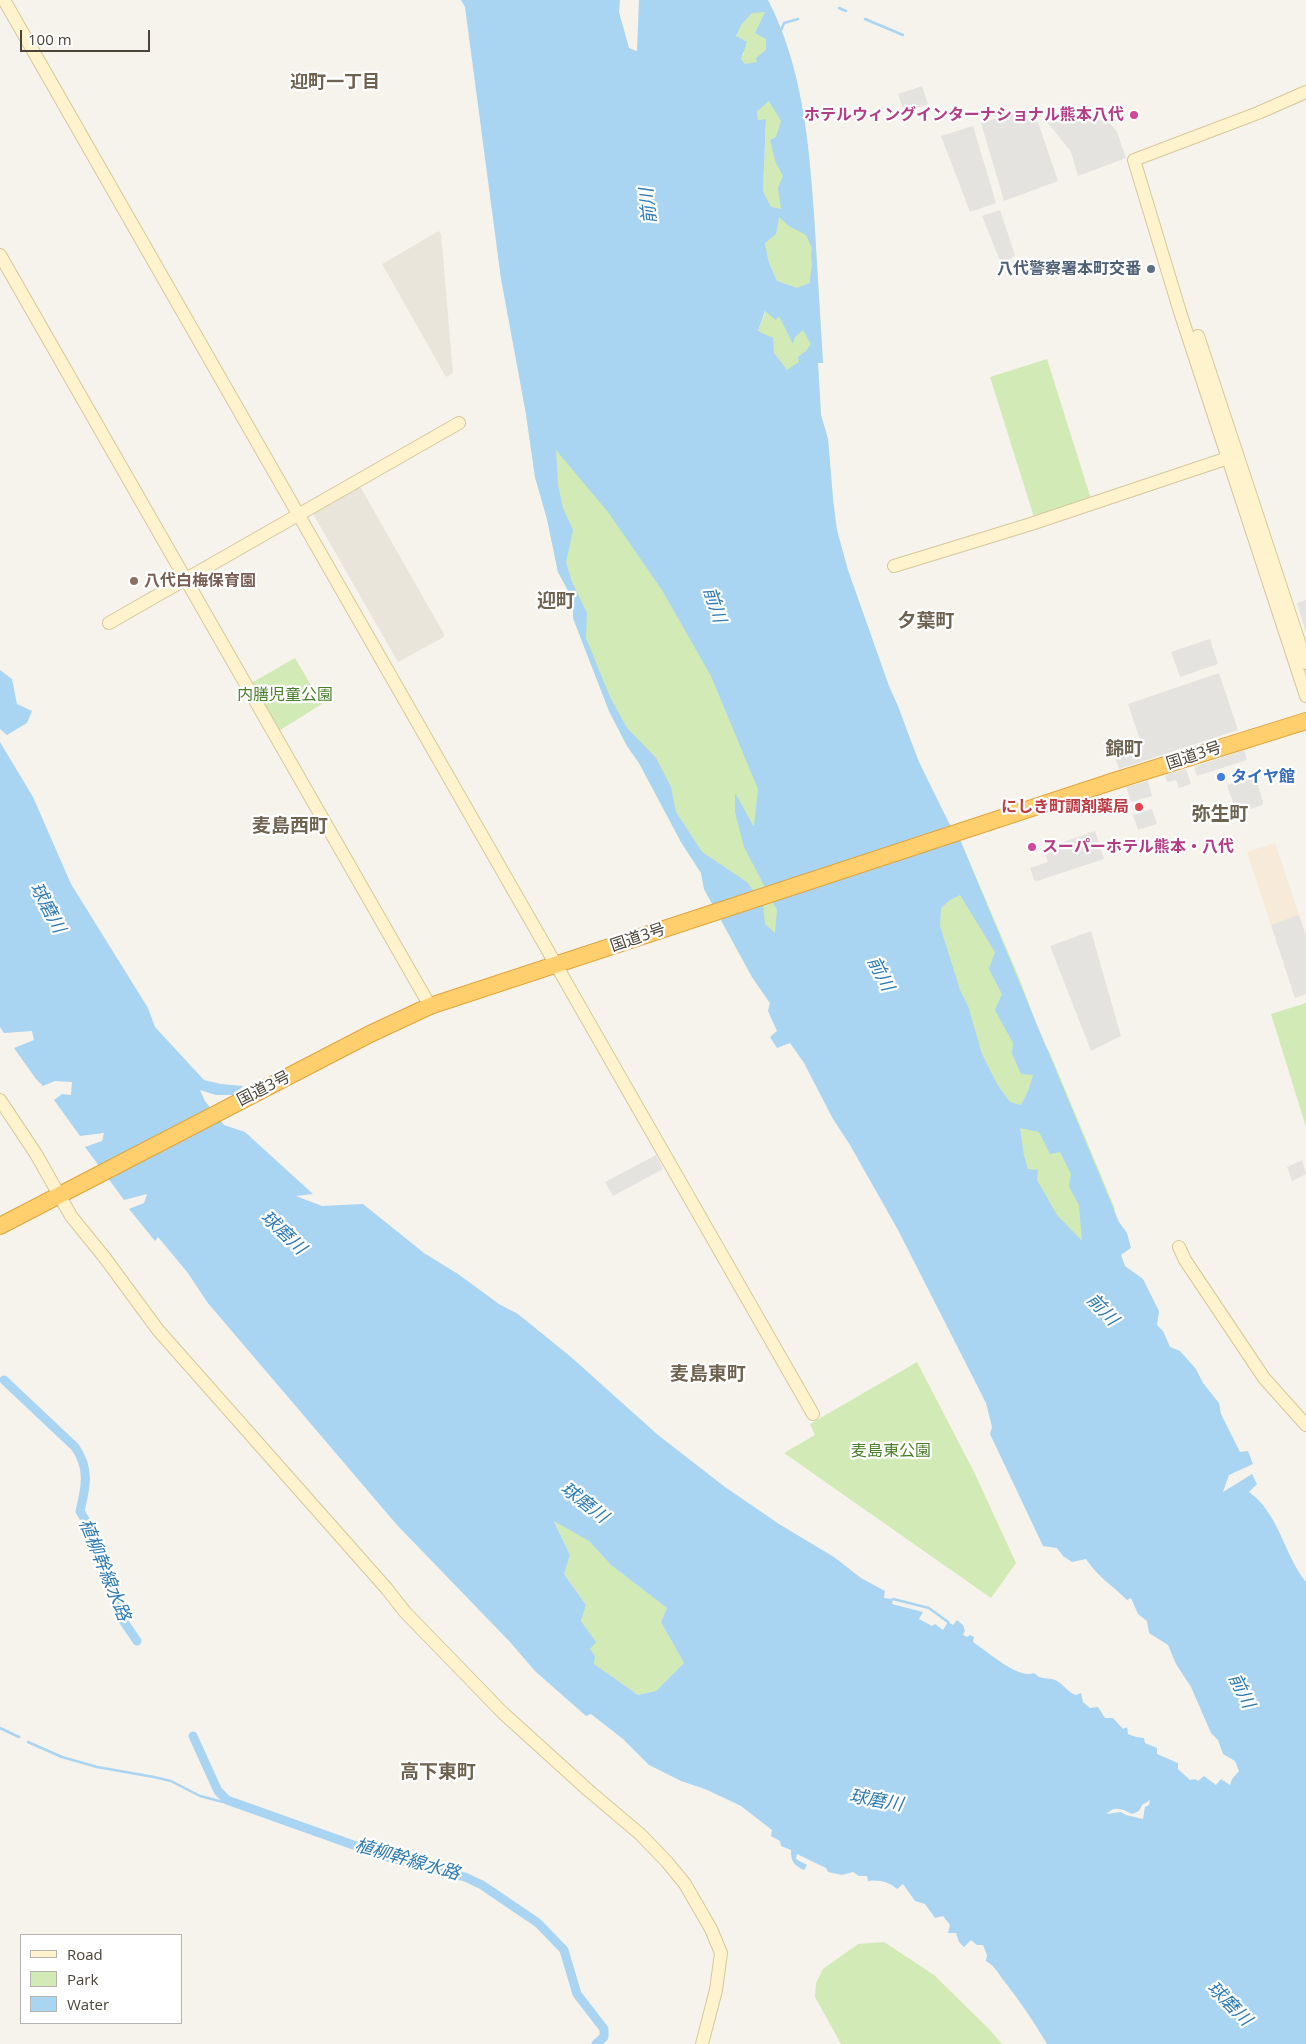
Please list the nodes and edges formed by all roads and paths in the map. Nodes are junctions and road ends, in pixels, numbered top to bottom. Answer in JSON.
{"nodes":[{"id":1,"x":4,"y":0,"type":"edge"},
{"id":2,"x":1306,"y":92,"type":"edge"},
{"id":3,"x":0,"y":255,"type":"edge"},
{"id":4,"x":459,"y":424,"type":"dead end"},
{"id":5,"x":1232,"y":457,"type":"junction"},
{"id":6,"x":299,"y":515,"type":"junction"},
{"id":7,"x":894,"y":566,"type":"dead end"},
{"id":8,"x":186,"y":579,"type":"junction"},
{"id":9,"x":109,"y":623,"type":"dead end"},
{"id":10,"x":1306,"y":663,"type":"edge"},
{"id":11,"x":1306,"y":696,"type":"edge"},
{"id":12,"x":1306,"y":721,"type":"edge"},
{"id":13,"x":557,"y":965,"type":"junction"},
{"id":14,"x":430,"y":1006,"type":"junction"},
{"id":15,"x":0,"y":1100,"type":"edge"},
{"id":16,"x":61,"y":1192,"type":"junction"},
{"id":17,"x":0,"y":1226,"type":"edge"},
{"id":18,"x":1179,"y":1247,"type":"dead end"},
{"id":19,"x":813,"y":1414,"type":"dead end"},
{"id":20,"x":1306,"y":1425,"type":"edge"},
{"id":21,"x":702,"y":2044,"type":"edge"}],
"edges":[{"from":1,"to":6,"type":"street"},
{"from":2,"to":5,"type":"street"},
{"from":3,"to":8,"type":"street"},
{"from":4,"to":6,"type":"street"},
{"from":5,"to":7,"type":"street"},
{"from":5,"to":10,"type":"street"},
{"from":5,"to":11,"type":"street"},
{"from":6,"to":8,"type":"street"},
{"from":6,"to":13,"type":"street"},
{"from":8,"to":9,"type":"street"},
{"from":8,"to":14,"type":"street"},
{"from":12,"to":13,"type":"highway","name":"国道3号"},
{"from":13,"to":14,"type":"highway","name":"国道3号"},
{"from":13,"to":19,"type":"street"},
{"from":14,"to":16,"type":"highway","name":"国道3号"},
{"from":15,"to":16,"type":"street"},
{"from":16,"to":17,"type":"highway","name":"国道3号"},
{"from":16,"to":21,"type":"street"},
{"from":18,"to":20,"type":"street"}]}
